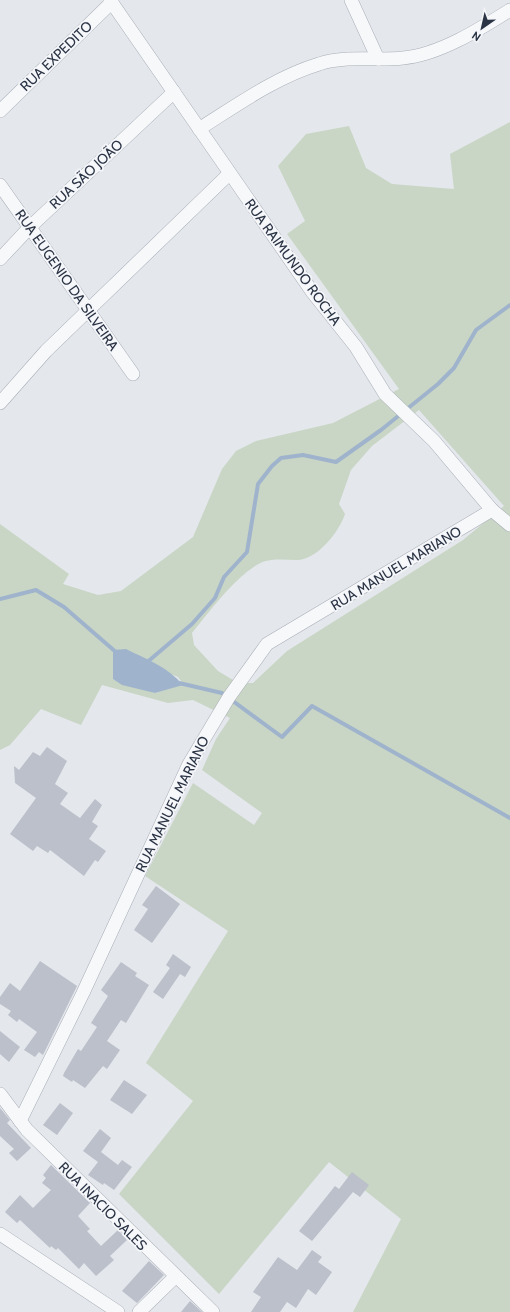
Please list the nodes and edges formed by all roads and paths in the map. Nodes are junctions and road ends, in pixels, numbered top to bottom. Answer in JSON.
{"nodes":[{"id":1,"x":352,"y":0,"type":"edge"},
{"id":2,"x":111,"y":1,"type":"edge"},
{"id":3,"x":510,"y":10,"type":"edge"},
{"id":4,"x":378,"y":59,"type":"junction"},
{"id":5,"x":174,"y":92,"type":"junction"},
{"id":6,"x":0,"y":111,"type":"edge"},
{"id":7,"x":199,"y":129,"type":"junction"},
{"id":8,"x":229,"y":174,"type":"junction"},
{"id":9,"x":0,"y":185,"type":"edge"},
{"id":10,"x":30,"y":227,"type":"junction"},
{"id":11,"x":0,"y":259,"type":"edge"},
{"id":12,"x":88,"y":310,"type":"junction"},
{"id":13,"x":133,"y":374,"type":"dead end"},
{"id":14,"x":0,"y":403,"type":"edge"},
{"id":15,"x":492,"y":510,"type":"junction"},
{"id":16,"x":510,"y":525,"type":"edge"},
{"id":17,"x":0,"y":1094,"type":"edge"},
{"id":18,"x":20,"y":1121,"type":"junction"},
{"id":19,"x":0,"y":1234,"type":"edge"},
{"id":20,"x":176,"y":1277,"type":"junction"},
{"id":21,"x":118,"y":1312,"type":"edge"},
{"id":22,"x":139,"y":1312,"type":"edge"},
{"id":23,"x":213,"y":1312,"type":"edge"}],
"edges":[{"from":1,"to":4,"type":"street"},
{"from":2,"to":5,"type":"street","name":"RUA RAIMUNDO ROCHA"},
{"from":2,"to":6,"type":"street","name":"RUA EXPEDITO"},
{"from":3,"to":4,"type":"street"},
{"from":4,"to":7,"type":"street"},
{"from":5,"to":7,"type":"street","name":"RUA RAIMUNDO ROCHA"},
{"from":5,"to":10,"type":"street","name":"RUA SÃO JOÃO"},
{"from":7,"to":8,"type":"street","name":"RUA RAIMUNDO ROCHA"},
{"from":8,"to":12,"type":"street"},
{"from":8,"to":15,"type":"street","name":"RUA RAIMUNDO ROCHA"},
{"from":9,"to":10,"type":"street","name":"RUA EUGENIO DA SILVEIRA"},
{"from":10,"to":11,"type":"street","name":"RUA SÃO JOÃO"},
{"from":10,"to":12,"type":"street","name":"RUA EUGENIO DA SILVEIRA"},
{"from":12,"to":13,"type":"street","name":"RUA EUGENIO DA SILVEIRA"},
{"from":12,"to":14,"type":"street"},
{"from":15,"to":16,"type":"street"},
{"from":15,"to":18,"type":"street","name":"RUA MANUEL MARIANO"},
{"from":17,"to":18,"type":"street","name":"RUA INACIO SALES"},
{"from":18,"to":20,"type":"street","name":"RUA INACIO SALES"},
{"from":19,"to":21,"type":"street"},
{"from":20,"to":22,"type":"street"},
{"from":20,"to":23,"type":"street","name":"RUA INACIO SALES"}]}
